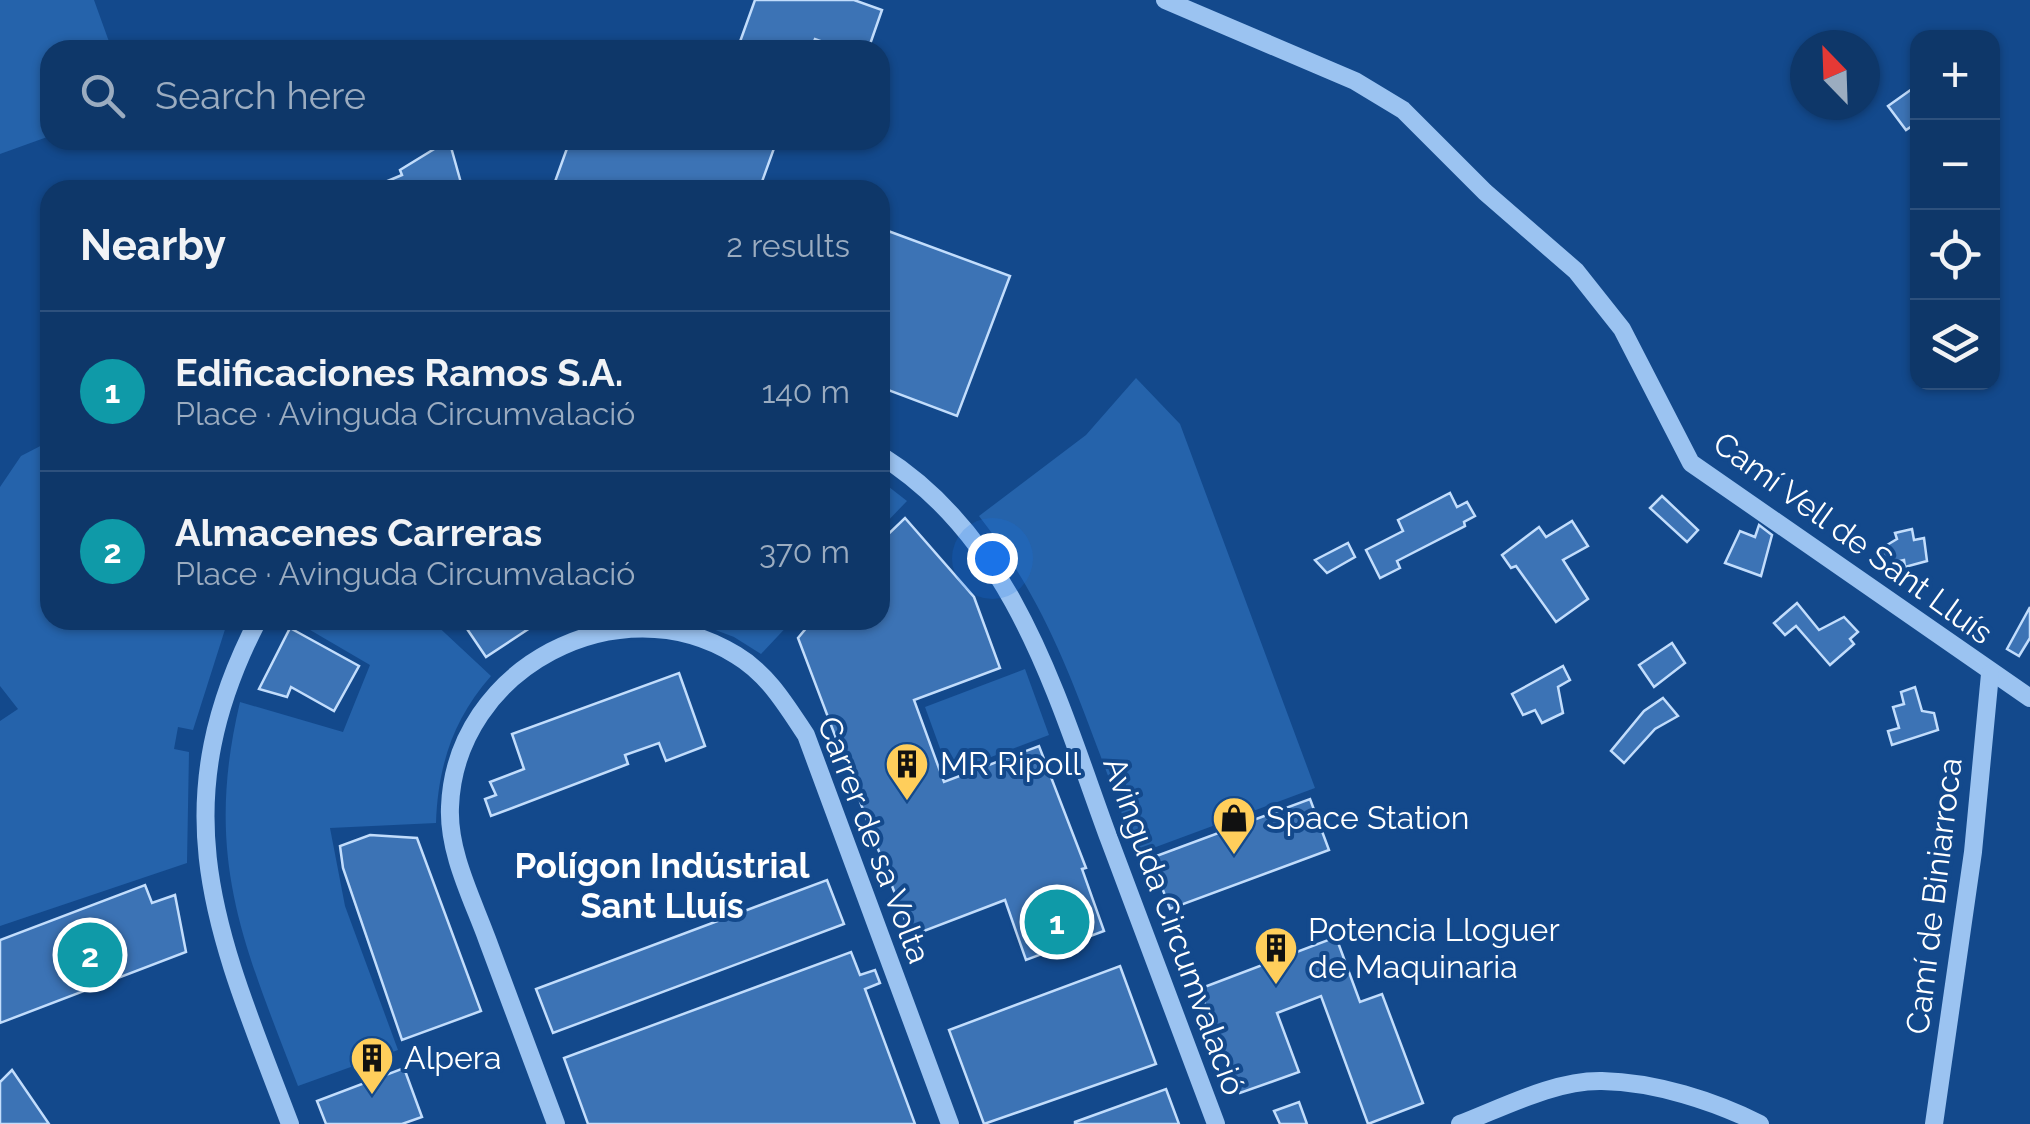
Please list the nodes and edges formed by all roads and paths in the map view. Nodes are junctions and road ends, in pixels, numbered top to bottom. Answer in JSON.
{"nodes":[{"id":1,"x":1165,"y":0,"type":"edge"},
{"id":2,"x":890,"y":462,"type":"edge"},
{"id":3,"x":253,"y":630,"type":"edge"},
{"id":4,"x":634,"y":630,"type":"edge"},
{"id":5,"x":651,"y":630,"type":"edge"},
{"id":6,"x":1990,"y":674,"type":"junction"},
{"id":7,"x":2030,"y":698,"type":"edge"},
{"id":8,"x":290,"y":1124,"type":"edge"},
{"id":9,"x":556,"y":1124,"type":"edge"},
{"id":10,"x":950,"y":1124,"type":"edge"},
{"id":11,"x":1216,"y":1124,"type":"edge"},
{"id":12,"x":1460,"y":1124,"type":"edge"},
{"id":13,"x":1760,"y":1124,"type":"edge"},
{"id":14,"x":1934,"y":1124,"type":"edge"}],
"edges":[{"from":1,"to":6,"type":"street","name":"Camí Vell de Sant Lluís"},
{"from":2,"to":11,"type":"street","name":"Avinguda Circumvalació"},
{"from":3,"to":8,"type":"street"},
{"from":4,"to":9,"type":"street","name":"Carrer de sa Volta"},
{"from":5,"to":10,"type":"street","name":"Carrer de sa Volta"},
{"from":6,"to":7,"type":"street","name":"Camí Vell de Sant Lluís"},
{"from":6,"to":14,"type":"street","name":"Camí de Biniarroca"},
{"from":12,"to":13,"type":"street"}]}
